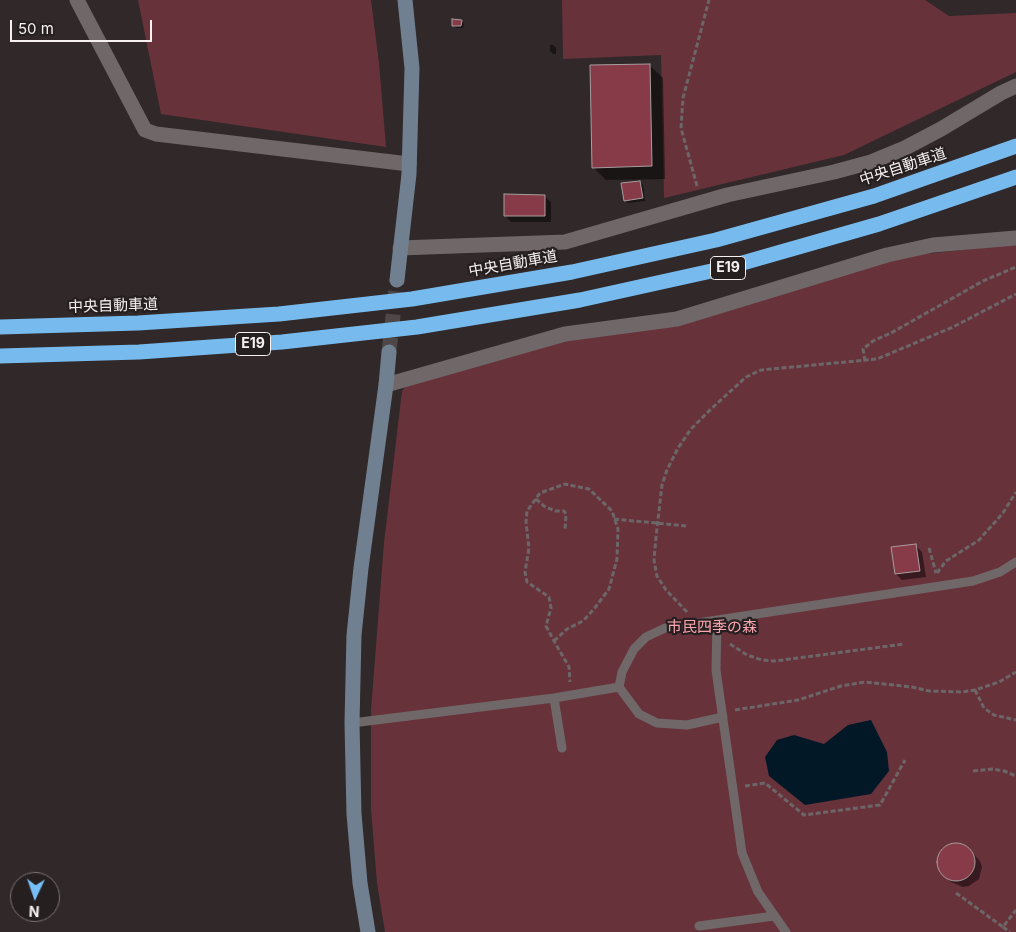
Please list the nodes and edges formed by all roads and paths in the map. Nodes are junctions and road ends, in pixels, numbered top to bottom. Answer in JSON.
{"nodes":[{"id":1,"x":77,"y":0,"type":"edge"},
{"id":2,"x":405,"y":0,"type":"edge"},
{"id":3,"x":708,"y":0,"type":"edge"},
{"id":4,"x":1016,"y":86,"type":"edge"},
{"id":5,"x":1016,"y":146,"type":"edge"},
{"id":6,"x":409,"y":164,"type":"junction"},
{"id":7,"x":1016,"y":177,"type":"edge"},
{"id":8,"x":701,"y":202,"type":"junction"},
{"id":9,"x":1016,"y":238,"type":"edge"},
{"id":10,"x":400,"y":248,"type":"junction"},
{"id":11,"x":1016,"y":267,"type":"edge"},
{"id":12,"x":397,"y":280,"type":"tunnel mouth"},
{"id":13,"x":1016,"y":294,"type":"edge"},
{"id":14,"x":0,"y":328,"type":"edge"},
{"id":15,"x":390,"y":352,"type":"tunnel mouth"},
{"id":16,"x":0,"y":356,"type":"edge"},
{"id":17,"x":865,"y":362,"type":"junction"},
{"id":18,"x":386,"y":385,"type":"junction"},
{"id":19,"x":1016,"y":492,"type":"edge"},
{"id":20,"x":536,"y":498,"type":"junction"},
{"id":21,"x":614,"y":518,"type":"junction"},
{"id":22,"x":657,"y":522,"type":"junction"},
{"id":23,"x":687,"y":526,"type":"dead end"},
{"id":24,"x":565,"y":530,"type":"dead end"},
{"id":25,"x":929,"y":548,"type":"dead end"},
{"id":26,"x":1016,"y":562,"type":"edge"},
{"id":27,"x":717,"y":620,"type":"junction"},
{"id":28,"x":698,"y":624,"type":"junction"},
{"id":29,"x":717,"y":639,"type":"junction"},
{"id":30,"x":554,"y":641,"type":"junction"},
{"id":31,"x":904,"y":644,"type":"dead end"},
{"id":32,"x":1016,"y":672,"type":"edge"},
{"id":33,"x":619,"y":687,"type":"junction"},
{"id":34,"x":975,"y":690,"type":"junction"},
{"id":35,"x":570,"y":695,"type":"junction"},
{"id":36,"x":554,"y":698,"type":"junction"},
{"id":37,"x":722,"y":715,"type":"junction"},
{"id":38,"x":1016,"y":720,"type":"edge"},
{"id":39,"x":352,"y":723,"type":"junction"},
{"id":40,"x":562,"y":748,"type":"dead end"},
{"id":41,"x":905,"y":760,"type":"dead end"},
{"id":42,"x":972,"y":771,"type":"dead end"},
{"id":43,"x":1016,"y":776,"type":"edge"},
{"id":44,"x":732,"y":788,"type":"junction"},
{"id":45,"x":956,"y":893,"type":"dead end"},
{"id":46,"x":1016,"y":910,"type":"edge"},
{"id":47,"x":774,"y":916,"type":"junction"},
{"id":48,"x":699,"y":926,"type":"dead end"},
{"id":49,"x":1003,"y":927,"type":"junction"},
{"id":50,"x":368,"y":932,"type":"edge"},
{"id":51,"x":786,"y":932,"type":"edge"},
{"id":52,"x":1010,"y":932,"type":"edge"}],
"edges":[{"from":1,"to":6,"type":"street"},
{"from":2,"to":6,"type":"street"},
{"from":3,"to":8,"type":"path"},
{"from":4,"to":8,"type":"street"},
{"from":5,"to":14,"type":"highway","name":"中央自動車道","number":"E19"},
{"from":6,"to":10,"type":"street"},
{"from":7,"to":16,"type":"highway","number":"E19"},
{"from":8,"to":10,"type":"street"},
{"from":9,"to":18,"type":"street"},
{"from":10,"to":12,"type":"street"},
{"from":11,"to":17,"type":"path"},
{"from":13,"to":17,"type":"path"},
{"from":15,"to":18,"type":"street"},
{"from":17,"to":22,"type":"path"},
{"from":18,"to":39,"type":"street"},
{"from":19,"to":25,"type":"path"},
{"from":20,"to":21,"type":"path"},
{"from":20,"to":24,"type":"path"},
{"from":20,"to":30,"type":"path"},
{"from":21,"to":22,"type":"path"},
{"from":21,"to":30,"type":"path"},
{"from":22,"to":23,"type":"path"},
{"from":22,"to":28,"type":"path"},
{"from":26,"to":27,"type":"lane"},
{"from":27,"to":28,"type":"lane"},
{"from":27,"to":29,"type":"lane"},
{"from":28,"to":33,"type":"lane"},
{"from":29,"to":31,"type":"path"},
{"from":29,"to":37,"type":"lane"},
{"from":30,"to":35,"type":"path"},
{"from":32,"to":34,"type":"path"},
{"from":33,"to":35,"type":"lane"},
{"from":33,"to":37,"type":"lane"},
{"from":34,"to":37,"type":"path"},
{"from":34,"to":38,"type":"path"},
{"from":35,"to":36,"type":"lane"},
{"from":36,"to":39,"type":"lane"},
{"from":36,"to":40,"type":"lane"},
{"from":37,"to":44,"type":"lane"},
{"from":39,"to":50,"type":"street"},
{"from":41,"to":44,"type":"path"},
{"from":42,"to":43,"type":"path"},
{"from":44,"to":47,"type":"lane"},
{"from":45,"to":49,"type":"path"},
{"from":46,"to":49,"type":"path"},
{"from":47,"to":48,"type":"lane"},
{"from":47,"to":51,"type":"lane"},
{"from":49,"to":52,"type":"path"}]}
